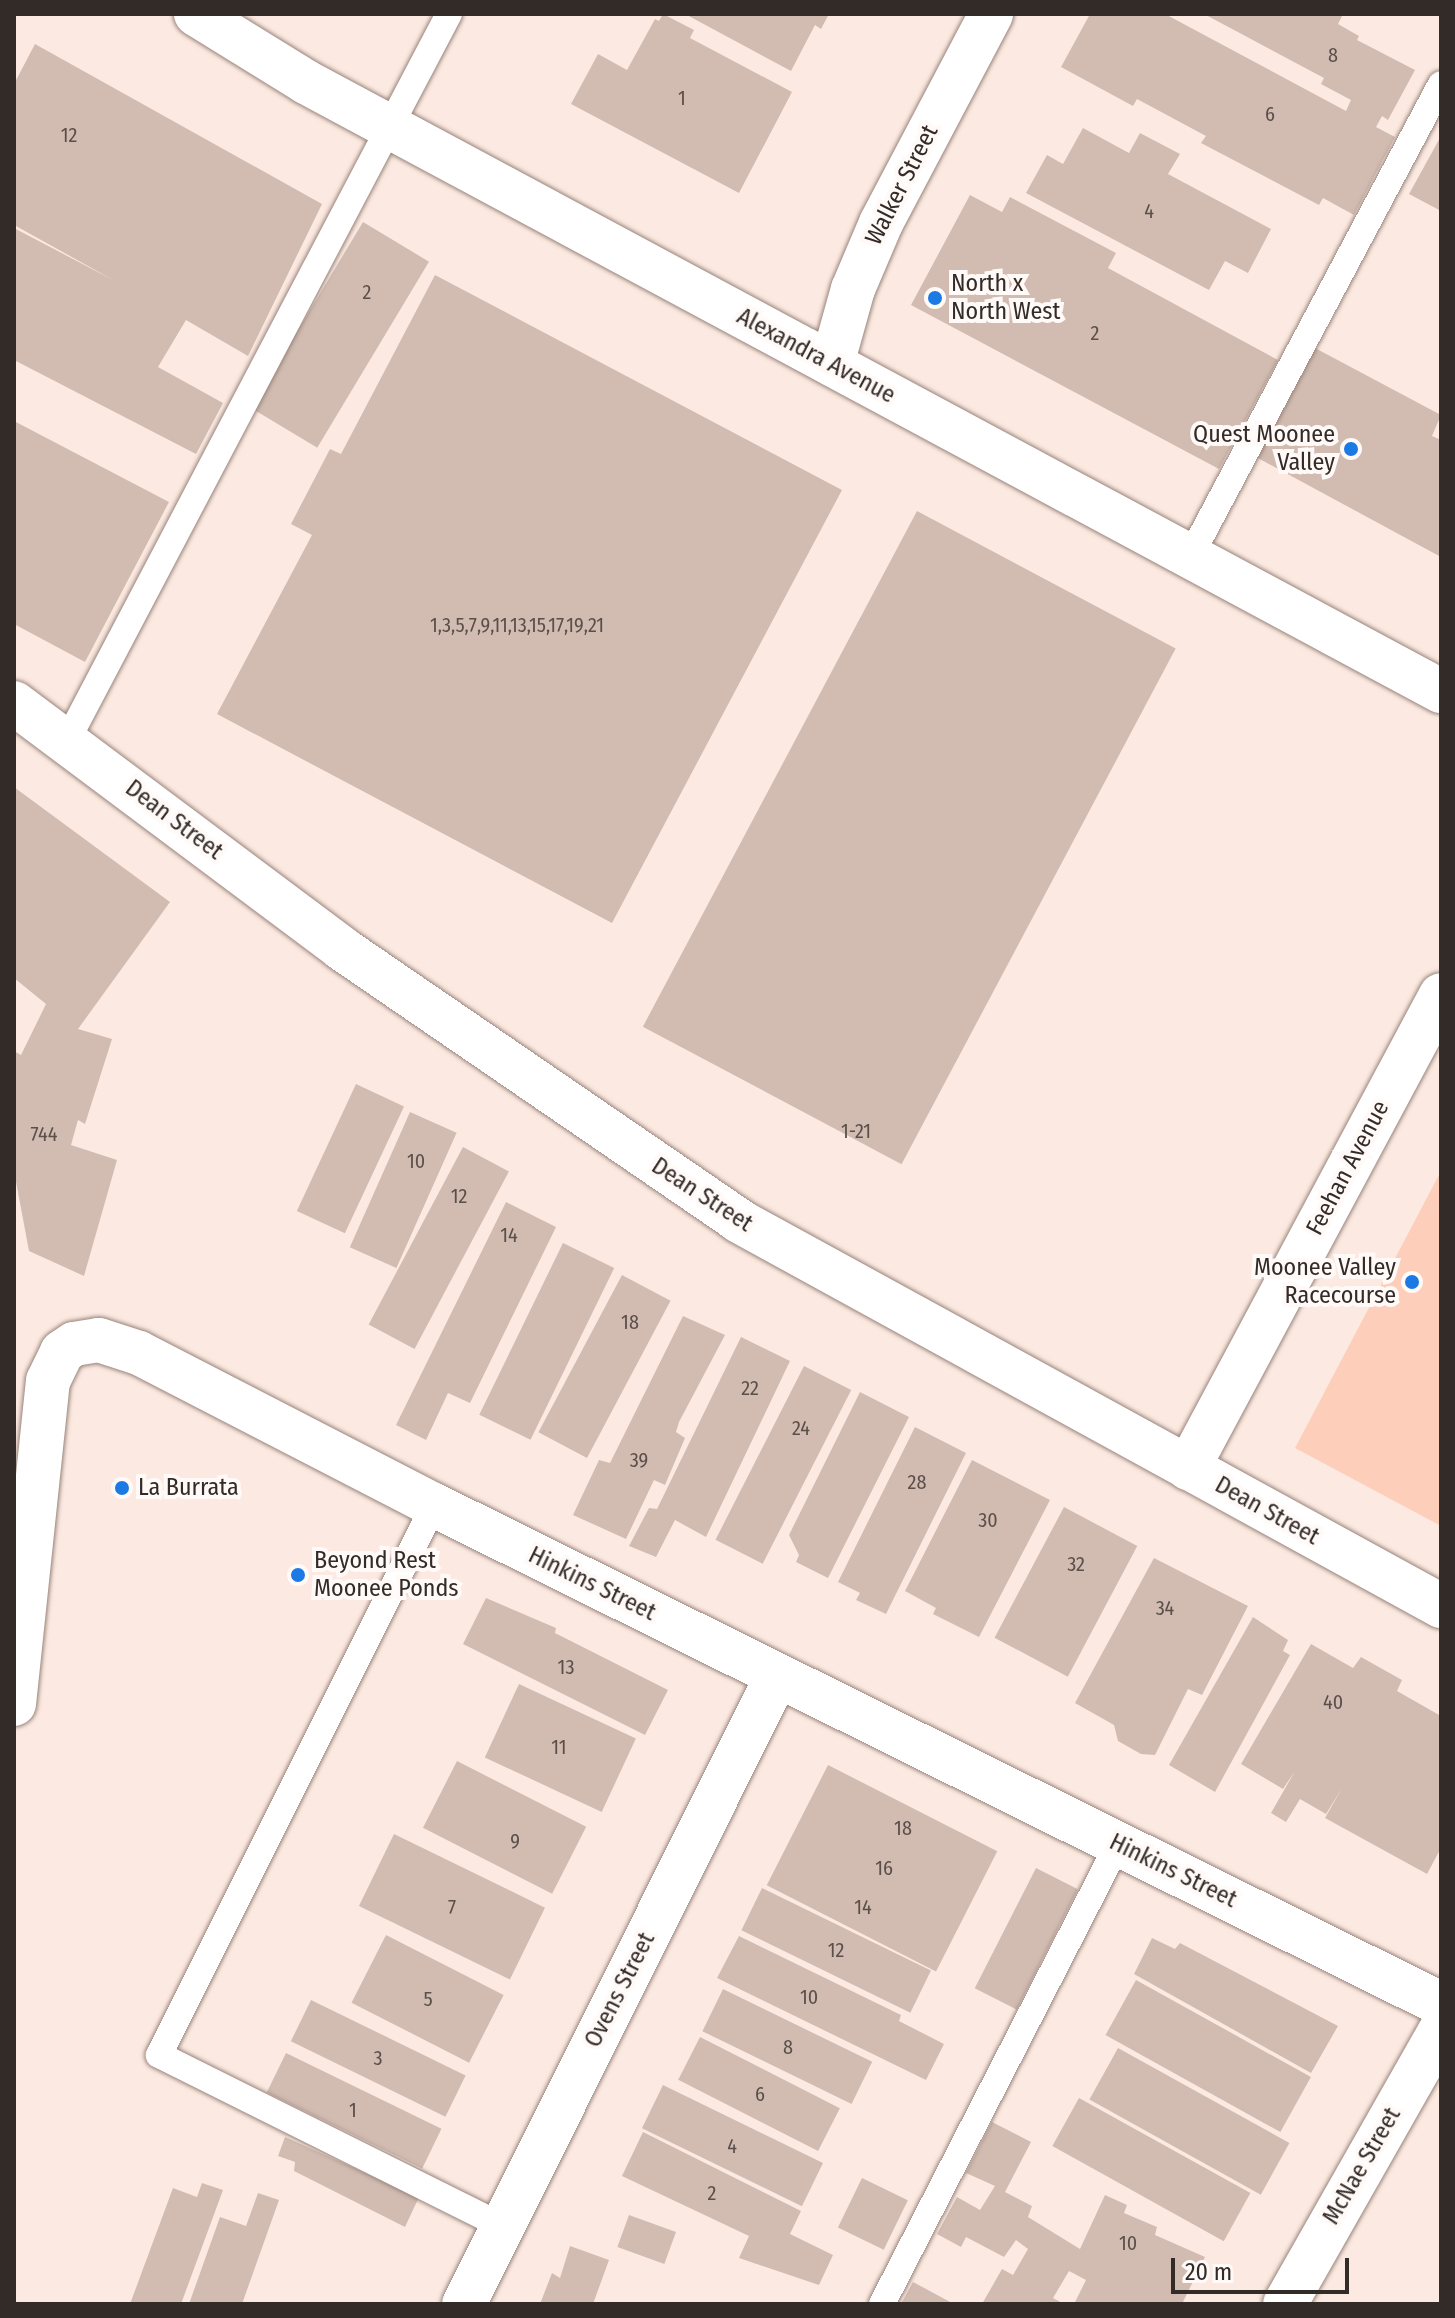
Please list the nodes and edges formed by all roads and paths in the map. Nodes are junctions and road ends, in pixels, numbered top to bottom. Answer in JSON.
{"nodes":[{"id":1,"x":196,"y":14,"type":"edge"},
{"id":2,"x":449,"y":14,"type":"edge"},
{"id":3,"x":991,"y":14,"type":"edge"},
{"id":4,"x":1441,"y":84,"type":"edge"},
{"id":5,"x":388,"y":127,"type":"junction"},
{"id":6,"x":832,"y":364,"type":"junction"},
{"id":7,"x":1190,"y":557,"type":"junction"},
{"id":8,"x":1441,"y":691,"type":"edge"},
{"id":9,"x":14,"y":703,"type":"edge"},
{"id":10,"x":68,"y":739,"type":"junction"},
{"id":11,"x":1441,"y":995,"type":"edge"},
{"id":12,"x":1188,"y":1468,"type":"junction"},
{"id":13,"x":434,"y":1505,"type":"junction"},
{"id":14,"x":1441,"y":1606,"type":"edge"},
{"id":15,"x":777,"y":1676,"type":"junction"},
{"id":16,"x":14,"y":1704,"type":"edge"},
{"id":17,"x":1118,"y":1844,"type":"junction"},
{"id":18,"x":1441,"y":2004,"type":"edge"},
{"id":19,"x":1441,"y":2029,"type":"edge"},
{"id":20,"x":502,"y":2226,"type":"junction"},
{"id":21,"x":464,"y":2304,"type":"edge"},
{"id":22,"x":882,"y":2304,"type":"edge"},
{"id":23,"x":1285,"y":2304,"type":"edge"}],
"edges":[{"from":1,"to":5,"type":"street","name":"Alexandra Avenue"},
{"from":2,"to":5,"type":"lane"},
{"from":3,"to":6,"type":"street","name":"Walker Street"},
{"from":4,"to":7,"type":"lane"},
{"from":5,"to":6,"type":"street","name":"Alexandra Avenue"},
{"from":5,"to":10,"type":"lane"},
{"from":6,"to":7,"type":"street","name":"Alexandra Avenue"},
{"from":7,"to":8,"type":"street","name":"Alexandra Avenue"},
{"from":9,"to":10,"type":"street","name":"Dean Street"},
{"from":10,"to":12,"type":"street","name":"Dean Street"},
{"from":11,"to":12,"type":"street","name":"Feehan Avenue"},
{"from":12,"to":14,"type":"street","name":"Dean Street"},
{"from":13,"to":15,"type":"street","name":"Hinkins Street"},
{"from":13,"to":16,"type":"street","name":"Hinkins Street"},
{"from":13,"to":20,"type":"lane"},
{"from":15,"to":17,"type":"street","name":"Hinkins Street"},
{"from":15,"to":20,"type":"street","name":"Ovens Street"},
{"from":17,"to":18,"type":"street","name":"Hinkins Street"},
{"from":17,"to":22,"type":"lane"},
{"from":19,"to":23,"type":"street","name":"McNae Street"},
{"from":20,"to":21,"type":"street","name":"Ovens Street"}]}
